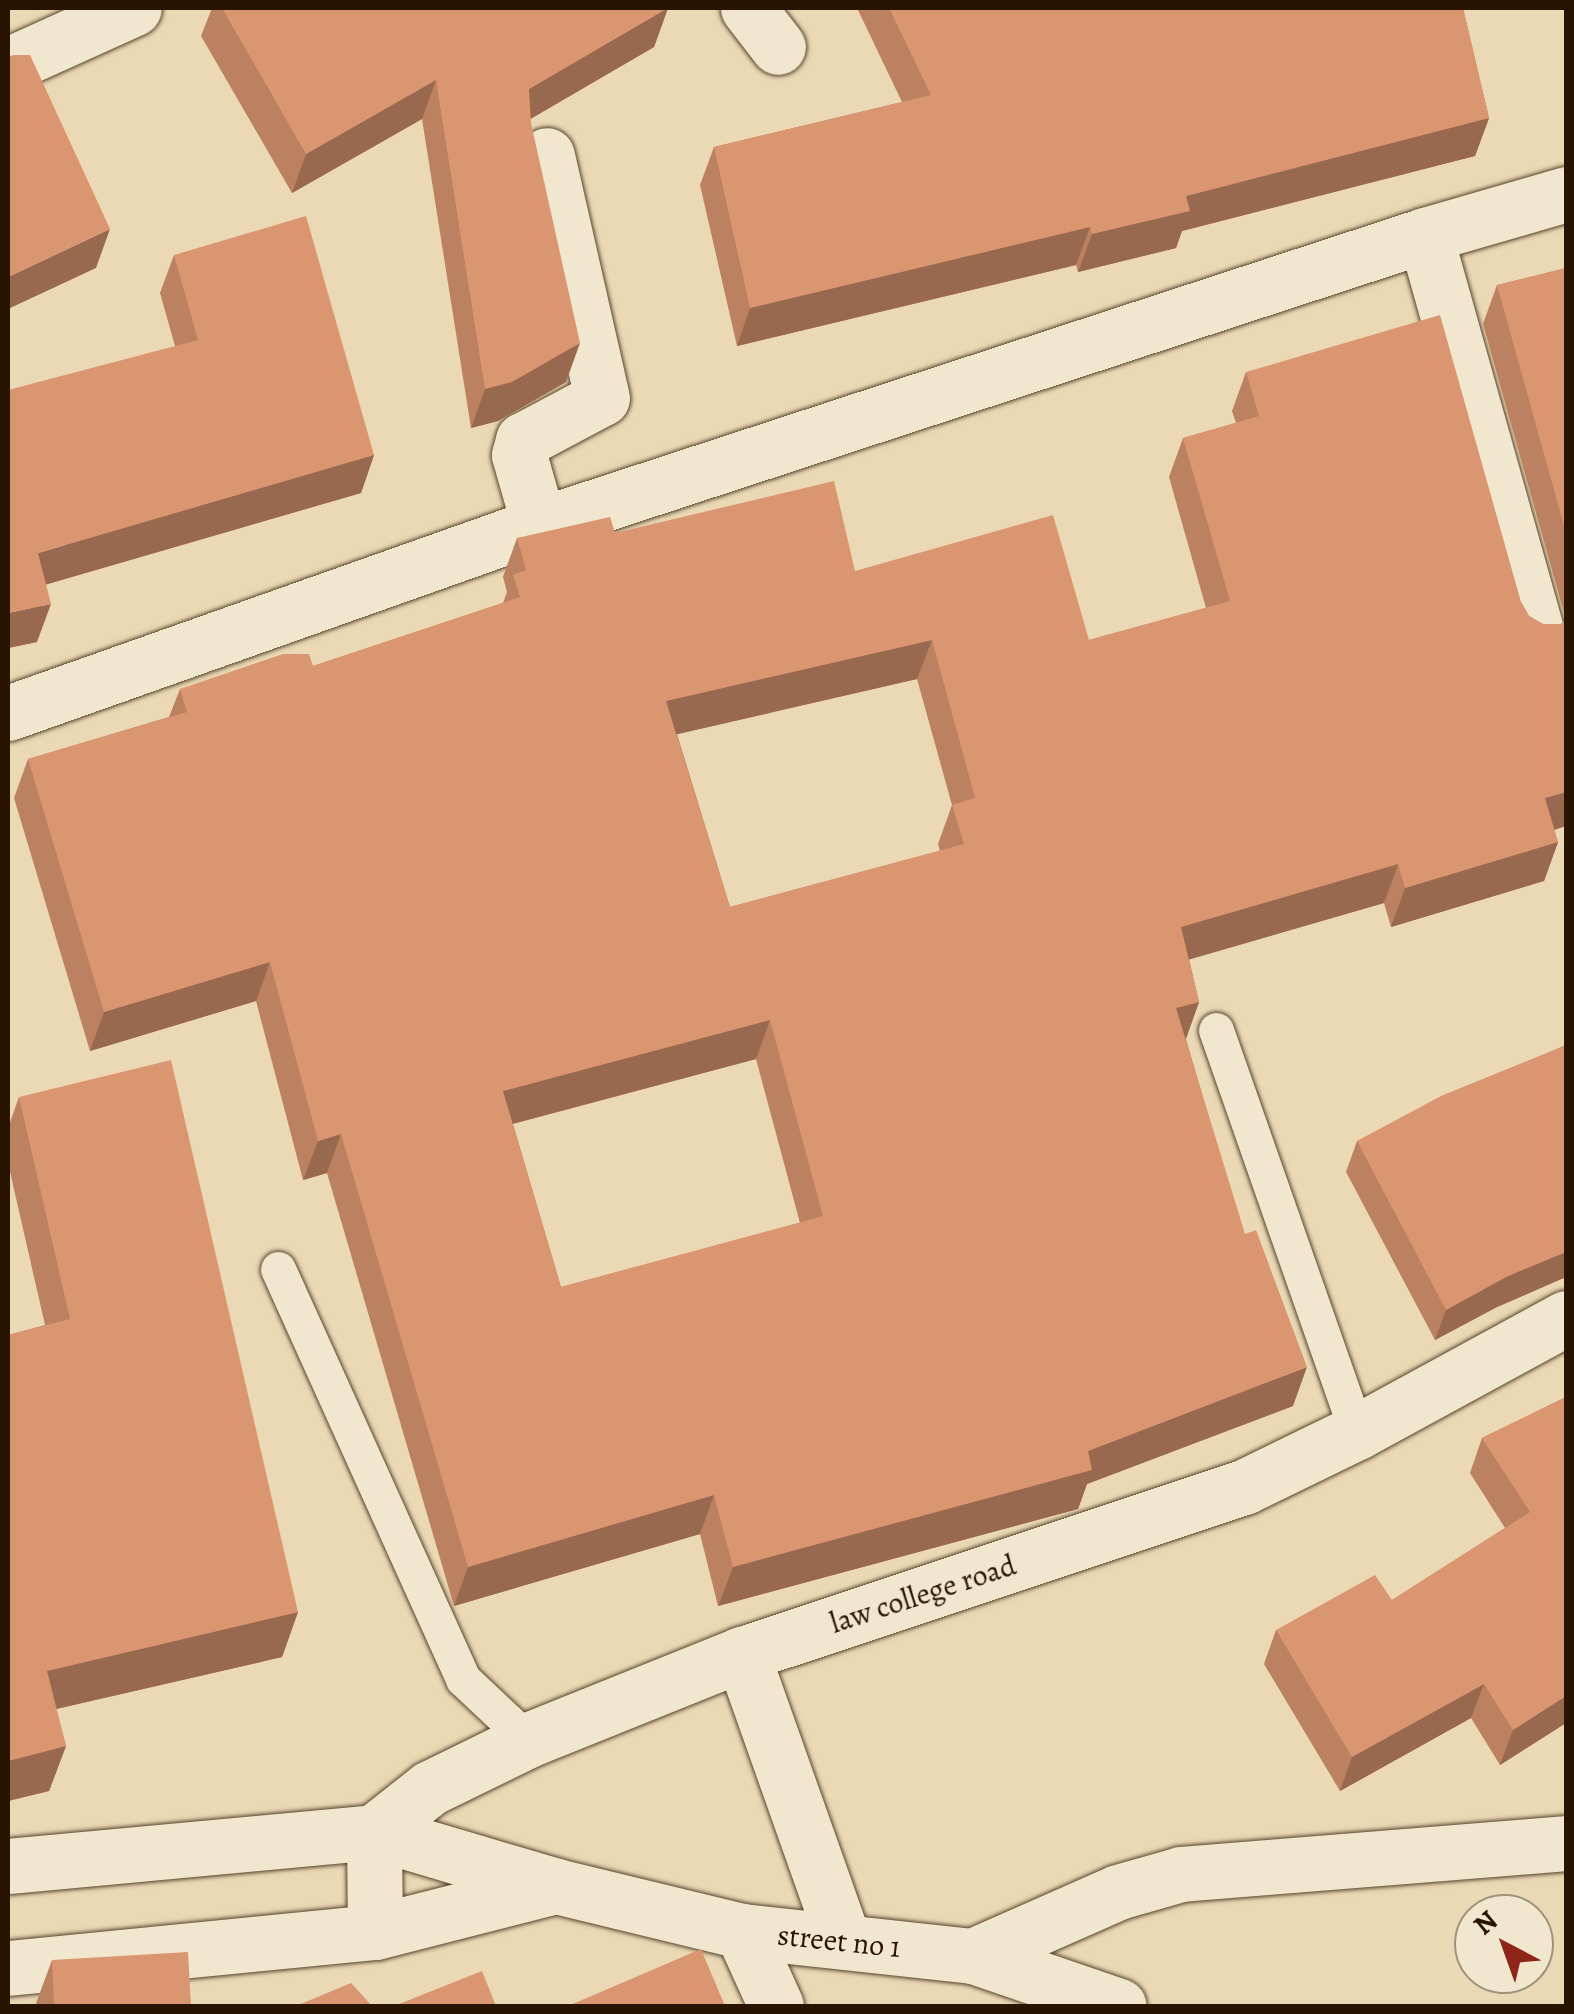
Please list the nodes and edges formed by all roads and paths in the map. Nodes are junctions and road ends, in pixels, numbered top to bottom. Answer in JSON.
{"nodes":[{"id":1,"x":119,"y":11,"type":"edge"},
{"id":2,"x":8,"y":64,"type":"edge"},
{"id":3,"x":548,"y":154,"type":"dead end"},
{"id":4,"x":1566,"y":194,"type":"edge"},
{"id":5,"x":1426,"y":235,"type":"junction"},
{"id":6,"x":539,"y":525,"type":"junction"},
{"id":7,"x":1536,"y":633,"type":"edge"},
{"id":8,"x":8,"y":713,"type":"edge"},
{"id":9,"x":1216,"y":1030,"type":"dead end"},
{"id":10,"x":278,"y":1269,"type":"dead end"},
{"id":11,"x":1566,"y":1318,"type":"edge"},
{"id":12,"x":1357,"y":1432,"type":"junction"},
{"id":13,"x":742,"y":1654,"type":"junction"},
{"id":14,"x":528,"y":1740,"type":"junction"},
{"id":15,"x":374,"y":1832,"type":"junction"},
{"id":16,"x":1566,"y":1843,"type":"edge"},
{"id":17,"x":8,"y":1866,"type":"edge"},
{"id":18,"x":556,"y":1886,"type":"junction"},
{"id":19,"x":742,"y":1931,"type":"junction"},
{"id":20,"x":374,"y":1932,"type":"junction"},
{"id":21,"x":844,"y":1939,"type":"junction"},
{"id":22,"x":973,"y":1956,"type":"junction"},
{"id":23,"x":8,"y":1968,"type":"edge"},
{"id":24,"x":776,"y":2006,"type":"edge"},
{"id":25,"x":1119,"y":2006,"type":"edge"}],
"edges":[{"from":1,"to":2,"type":"street"},
{"from":3,"to":6,"type":"street"},
{"from":4,"to":5,"type":"street"},
{"from":5,"to":6,"type":"street"},
{"from":5,"to":7,"type":"street"},
{"from":6,"to":8,"type":"street"},
{"from":9,"to":12,"type":"lane"},
{"from":10,"to":14,"type":"lane"},
{"from":11,"to":12,"type":"street","name":"law college road"},
{"from":12,"to":13,"type":"street","name":"law college road"},
{"from":13,"to":14,"type":"street","name":"law college road"},
{"from":13,"to":21,"type":"street"},
{"from":14,"to":15,"type":"street","name":"law college road"},
{"from":15,"to":17,"type":"street","name":"street no 1"},
{"from":15,"to":18,"type":"street","name":"street no 1"},
{"from":15,"to":20,"type":"street"},
{"from":16,"to":22,"type":"street"},
{"from":18,"to":19,"type":"street","name":"street no 1"},
{"from":18,"to":20,"type":"street","name":"street no 1"},
{"from":19,"to":21,"type":"street","name":"street no 1"},
{"from":19,"to":24,"type":"street"},
{"from":20,"to":23,"type":"street","name":"street no 1"},
{"from":21,"to":22,"type":"street","name":"street no 1"},
{"from":22,"to":25,"type":"street","name":"street no 1"}]}
